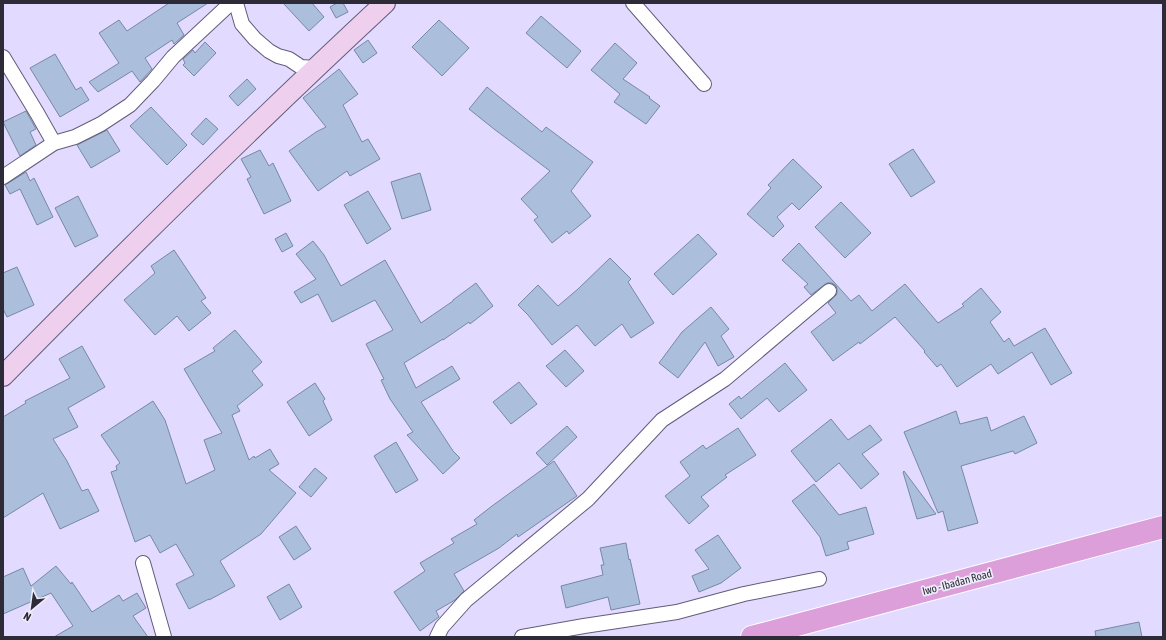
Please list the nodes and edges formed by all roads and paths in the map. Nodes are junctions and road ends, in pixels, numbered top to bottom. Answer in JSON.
{"nodes":[{"id":1,"x":231,"y":3,"type":"edge"},
{"id":2,"x":236,"y":3,"type":"edge"},
{"id":3,"x":385,"y":3,"type":"edge"},
{"id":4,"x":633,"y":3,"type":"edge"},
{"id":5,"x":3,"y":57,"type":"edge"},
{"id":6,"x":315,"y":68,"type":"junction"},
{"id":7,"x":704,"y":84,"type":"dead end"},
{"id":8,"x":54,"y":144,"type":"junction"},
{"id":9,"x":3,"y":177,"type":"edge"},
{"id":10,"x":830,"y":291,"type":"dead end"},
{"id":11,"x":3,"y":376,"type":"edge"},
{"id":12,"x":1163,"y":527,"type":"edge"},
{"id":13,"x":143,"y":563,"type":"dead end"},
{"id":14,"x":819,"y":579,"type":"dead end"},
{"id":15,"x":164,"y":637,"type":"edge"},
{"id":16,"x":437,"y":637,"type":"edge"},
{"id":17,"x":522,"y":637,"type":"edge"},
{"id":18,"x":752,"y":637,"type":"edge"}],
"edges":[{"from":1,"to":8,"type":"street"},
{"from":2,"to":6,"type":"street"},
{"from":3,"to":6,"type":"street"},
{"from":4,"to":7,"type":"street"},
{"from":5,"to":8,"type":"street"},
{"from":6,"to":11,"type":"street"},
{"from":8,"to":9,"type":"street"},
{"from":10,"to":16,"type":"street"},
{"from":12,"to":18,"type":"main road","name":"Iwo - Ibadan Road"},
{"from":13,"to":15,"type":"street"},
{"from":14,"to":17,"type":"street"}]}
